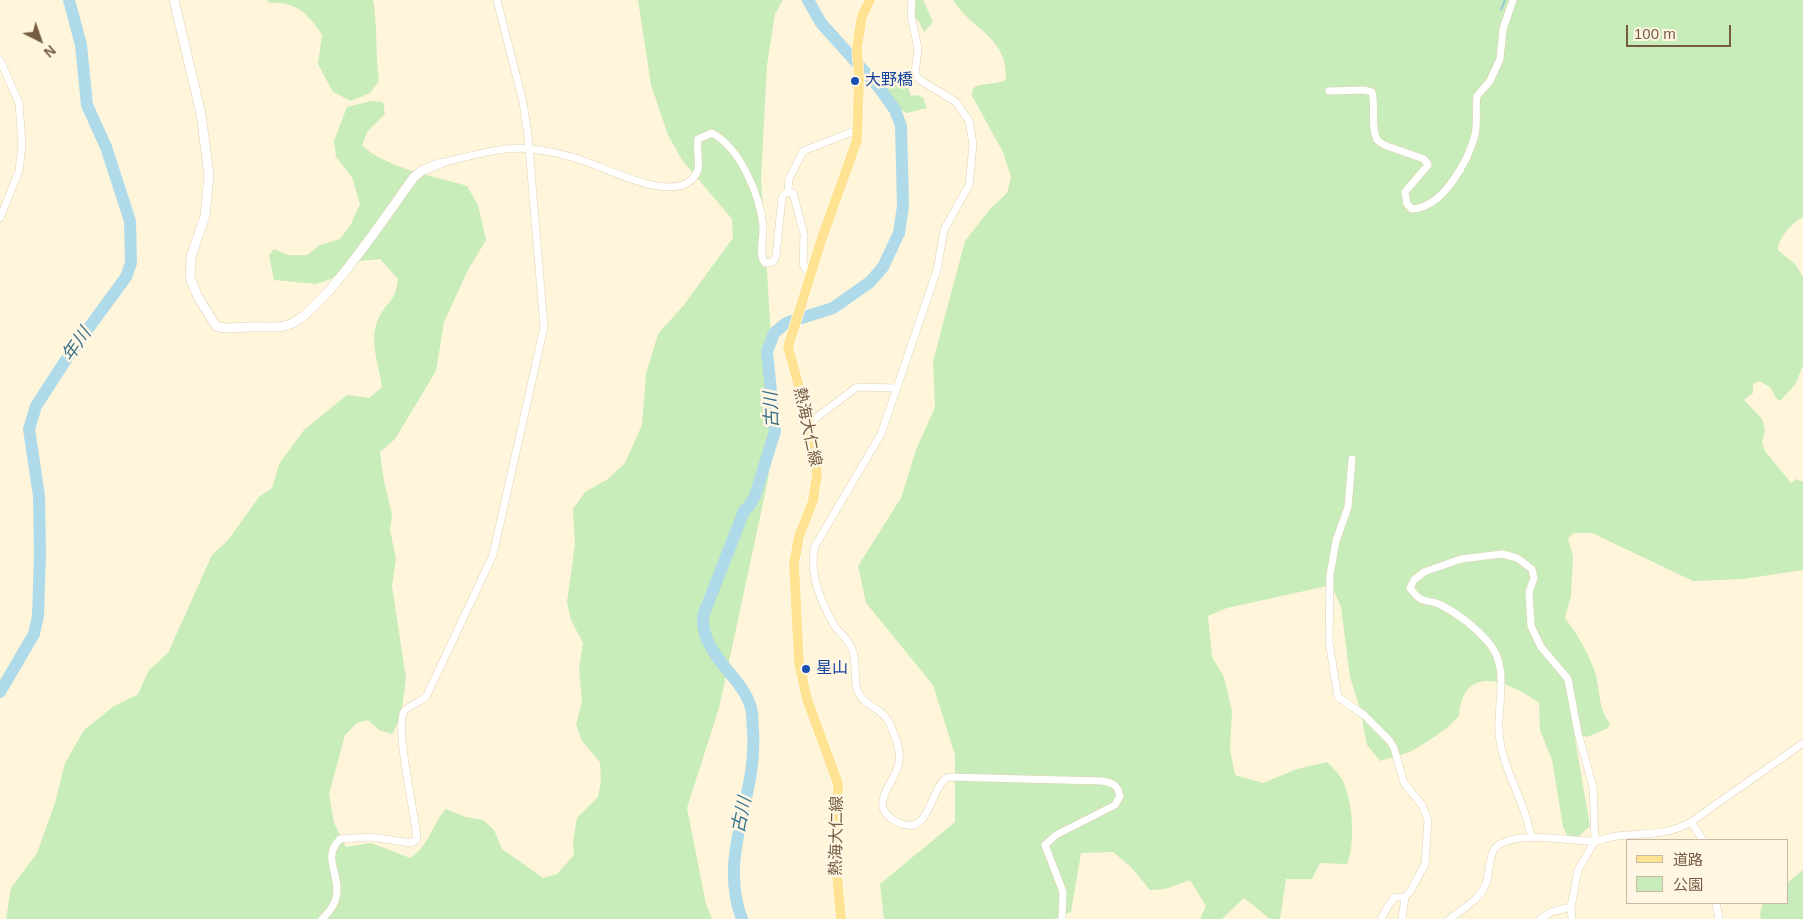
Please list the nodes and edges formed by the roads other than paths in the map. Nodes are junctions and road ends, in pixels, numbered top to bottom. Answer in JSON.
{"nodes":[{"id":1,"x":174,"y":0,"type":"edge"},
{"id":2,"x":497,"y":0,"type":"edge"},
{"id":3,"x":870,"y":0,"type":"edge"},
{"id":4,"x":912,"y":0,"type":"edge"},
{"id":5,"x":1513,"y":0,"type":"edge"},
{"id":6,"x":0,"y":60,"type":"edge"},
{"id":7,"x":1329,"y":91,"type":"dead end"},
{"id":8,"x":857,"y":130,"type":"junction"},
{"id":9,"x":529,"y":148,"type":"junction"},
{"id":10,"x":441,"y":163,"type":"joint"},
{"id":11,"x":788,"y":191,"type":"junction"},
{"id":12,"x":0,"y":218,"type":"edge"},
{"id":13,"x":810,"y":276,"type":"junction"},
{"id":14,"x":896,"y":388,"type":"junction"},
{"id":15,"x":810,"y":423,"type":"junction"},
{"id":16,"x":1352,"y":459,"type":"dead end"},
{"id":17,"x":1803,"y":743,"type":"edge"},
{"id":18,"x":1691,"y":822,"type":"junction"},
{"id":19,"x":1531,"y":838,"type":"junction"},
{"id":20,"x":1702,"y":839,"type":"edge"},
{"id":21,"x":1595,"y":841,"type":"junction"},
{"id":22,"x":1405,"y":897,"type":"junction"},
{"id":23,"x":1716,"y":904,"type":"edge"},
{"id":24,"x":1571,"y":907,"type":"junction"},
{"id":25,"x":322,"y":919,"type":"edge"},
{"id":26,"x":841,"y":919,"type":"edge"},
{"id":27,"x":1062,"y":919,"type":"edge"},
{"id":28,"x":1381,"y":919,"type":"edge"},
{"id":29,"x":1402,"y":919,"type":"edge"},
{"id":30,"x":1449,"y":919,"type":"edge"},
{"id":31,"x":1540,"y":919,"type":"edge"},
{"id":32,"x":1572,"y":919,"type":"edge"},
{"id":33,"x":1719,"y":919,"type":"edge"}],
"edges":[{"from":1,"to":10,"type":"street"},
{"from":2,"to":9,"type":"street"},
{"from":3,"to":8,"type":"main road","name":"熱海大仁線"},
{"from":4,"to":14,"type":"street"},
{"from":5,"to":7,"type":"street"},
{"from":6,"to":12,"type":"street"},
{"from":8,"to":11,"type":"street"},
{"from":8,"to":13,"type":"main road","name":"熱海大仁線"},
{"from":9,"to":10,"type":"street"},
{"from":9,"to":11,"type":"street"},
{"from":9,"to":25,"type":"street"},
{"from":11,"to":13,"type":"street"},
{"from":13,"to":15,"type":"main road","name":"熱海大仁線"},
{"from":14,"to":15,"type":"street"},
{"from":14,"to":27,"type":"street"},
{"from":15,"to":26,"type":"main road","name":"熱海大仁線"},
{"from":16,"to":22,"type":"street"},
{"from":17,"to":18,"type":"street"},
{"from":18,"to":20,"type":"street"},
{"from":18,"to":21,"type":"street"},
{"from":19,"to":21,"type":"street"},
{"from":19,"to":21,"type":"street"},
{"from":19,"to":30,"type":"street"},
{"from":21,"to":24,"type":"street"},
{"from":22,"to":28,"type":"street"},
{"from":22,"to":29,"type":"street"},
{"from":23,"to":33,"type":"street"},
{"from":24,"to":31,"type":"street"},
{"from":24,"to":32,"type":"street"}]}
